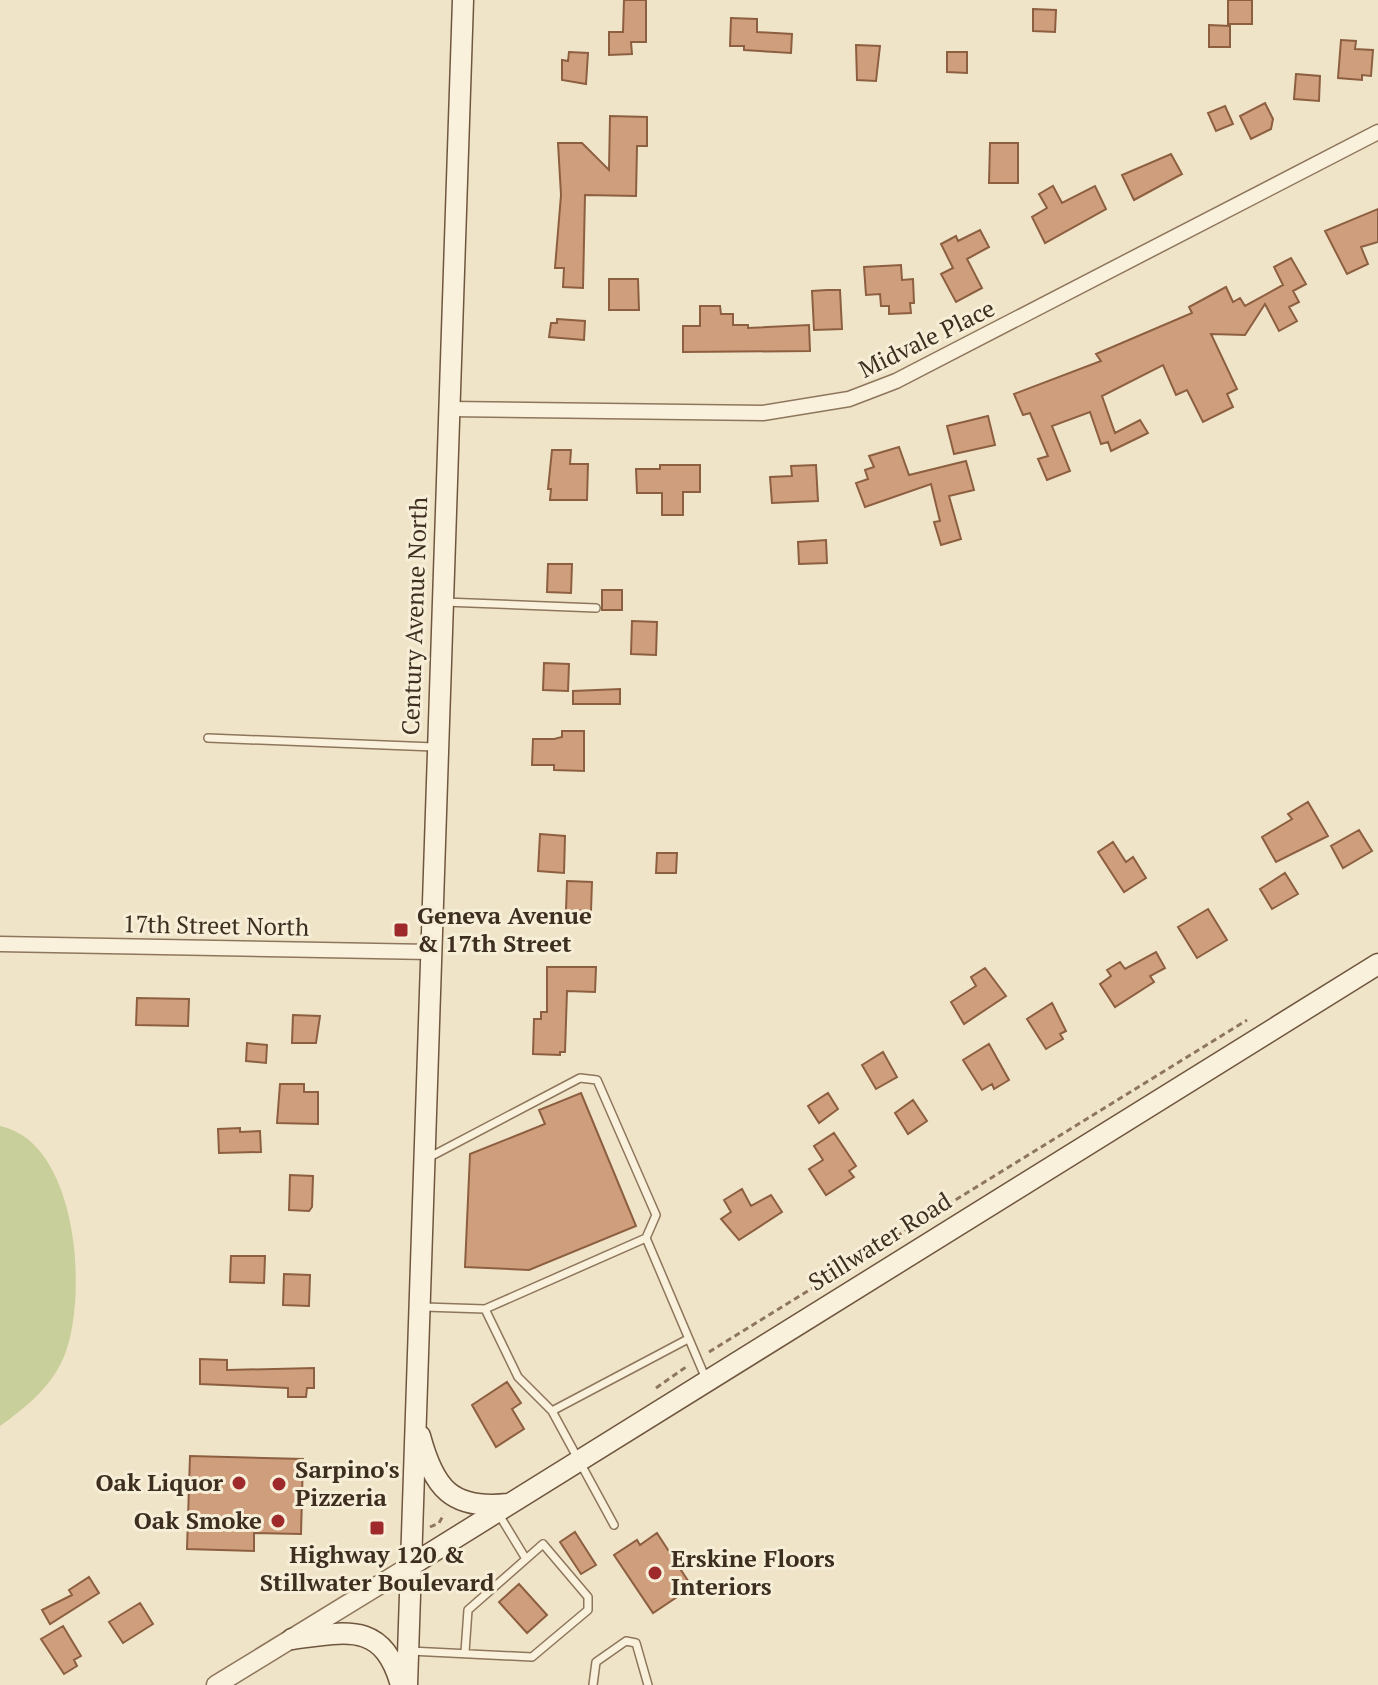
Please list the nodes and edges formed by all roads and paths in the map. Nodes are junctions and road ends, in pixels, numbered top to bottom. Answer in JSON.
{"nodes":[{"id":1,"x":463,"y":0,"type":"edge"},
{"id":2,"x":1378,"y":132,"type":"edge"},
{"id":3,"x":450,"y":409,"type":"junction"},
{"id":4,"x":442,"y":602,"type":"junction"},
{"id":5,"x":596,"y":608,"type":"dead end"},
{"id":6,"x":208,"y":738,"type":"dead end"},
{"id":7,"x":436,"y":747,"type":"junction"},
{"id":8,"x":0,"y":944,"type":"edge"},
{"id":9,"x":430,"y":952,"type":"junction"},
{"id":10,"x":1378,"y":964,"type":"edge"},
{"id":11,"x":1255,"y":1015,"type":"dead end"},
{"id":12,"x":423,"y":1161,"type":"junction"},
{"id":13,"x":646,"y":1238,"type":"junction"},
{"id":14,"x":418,"y":1307,"type":"junction"},
{"id":15,"x":485,"y":1309,"type":"junction"},
{"id":16,"x":688,"y":1339,"type":"junction"},
{"id":17,"x":696,"y":1361,"type":"junction"},
{"id":18,"x":707,"y":1381,"type":"junction"},
{"id":19,"x":651,"y":1391,"type":"dead end"},
{"id":20,"x":552,"y":1411,"type":"junction"},
{"id":21,"x":415,"y":1417,"type":"junction"},
{"id":22,"x":577,"y":1463,"type":"junction"},
{"id":23,"x":505,"y":1508,"type":"junction"},
{"id":24,"x":614,"y":1525,"type":"dead end"},
{"id":25,"x":526,"y":1559,"type":"junction"},
{"id":26,"x":410,"y":1566,"type":"junction"},
{"id":27,"x":292,"y":1639,"type":"junction"},
{"id":28,"x":408,"y":1651,"type":"junction"},
{"id":29,"x":465,"y":1652,"type":"junction"},
{"id":30,"x":216,"y":1685,"type":"edge"},
{"id":31,"x":404,"y":1685,"type":"edge"},
{"id":32,"x":593,"y":1685,"type":"edge"},
{"id":33,"x":648,"y":1685,"type":"edge"}],
"edges":[{"from":1,"to":3,"type":"main road","name":"Century Avenue North"},
{"from":2,"to":3,"type":"street","name":"Midvale Place"},
{"from":3,"to":4,"type":"main road","name":"Century Avenue North"},
{"from":4,"to":5,"type":"lane"},
{"from":4,"to":7,"type":"main road","name":"Century Avenue North"},
{"from":6,"to":7,"type":"lane"},
{"from":7,"to":9,"type":"main road","name":"Century Avenue North"},
{"from":8,"to":9,"type":"street","name":"17th Street North"},
{"from":9,"to":12,"type":"main road","name":"Century Avenue North"},
{"from":10,"to":18,"type":"main road","name":"Stillwater Road"},
{"from":11,"to":17,"type":"path"},
{"from":12,"to":13,"type":"lane"},
{"from":12,"to":14,"type":"main road","name":"Century Avenue North"},
{"from":13,"to":15,"type":"lane"},
{"from":13,"to":16,"type":"lane"},
{"from":14,"to":15,"type":"lane"},
{"from":14,"to":21,"type":"main road","name":"Century Avenue North"},
{"from":15,"to":20,"type":"lane"},
{"from":16,"to":17,"type":"lane"},
{"from":16,"to":20,"type":"lane"},
{"from":17,"to":18,"type":"lane"},
{"from":17,"to":19,"type":"path"},
{"from":18,"to":22,"type":"main road","name":"Stillwater Road"},
{"from":20,"to":22,"type":"lane"},
{"from":21,"to":23,"type":"main road"},
{"from":21,"to":26,"type":"main road","name":"Century Avenue North"},
{"from":22,"to":23,"type":"main road","name":"Stillwater Road"},
{"from":22,"to":24,"type":"lane"},
{"from":23,"to":25,"type":"lane"},
{"from":23,"to":26,"type":"main road","name":"Stillwater Road"},
{"from":25,"to":29,"type":"lane"},
{"from":25,"to":29,"type":"lane"},
{"from":26,"to":27,"type":"street"},
{"from":26,"to":28,"type":"main road","name":"Century Avenue North"},
{"from":27,"to":30,"type":"street"},
{"from":27,"to":31,"type":"main road"},
{"from":28,"to":29,"type":"lane"},
{"from":28,"to":31,"type":"main road","name":"Century Avenue North"},
{"from":32,"to":33,"type":"lane"}]}
